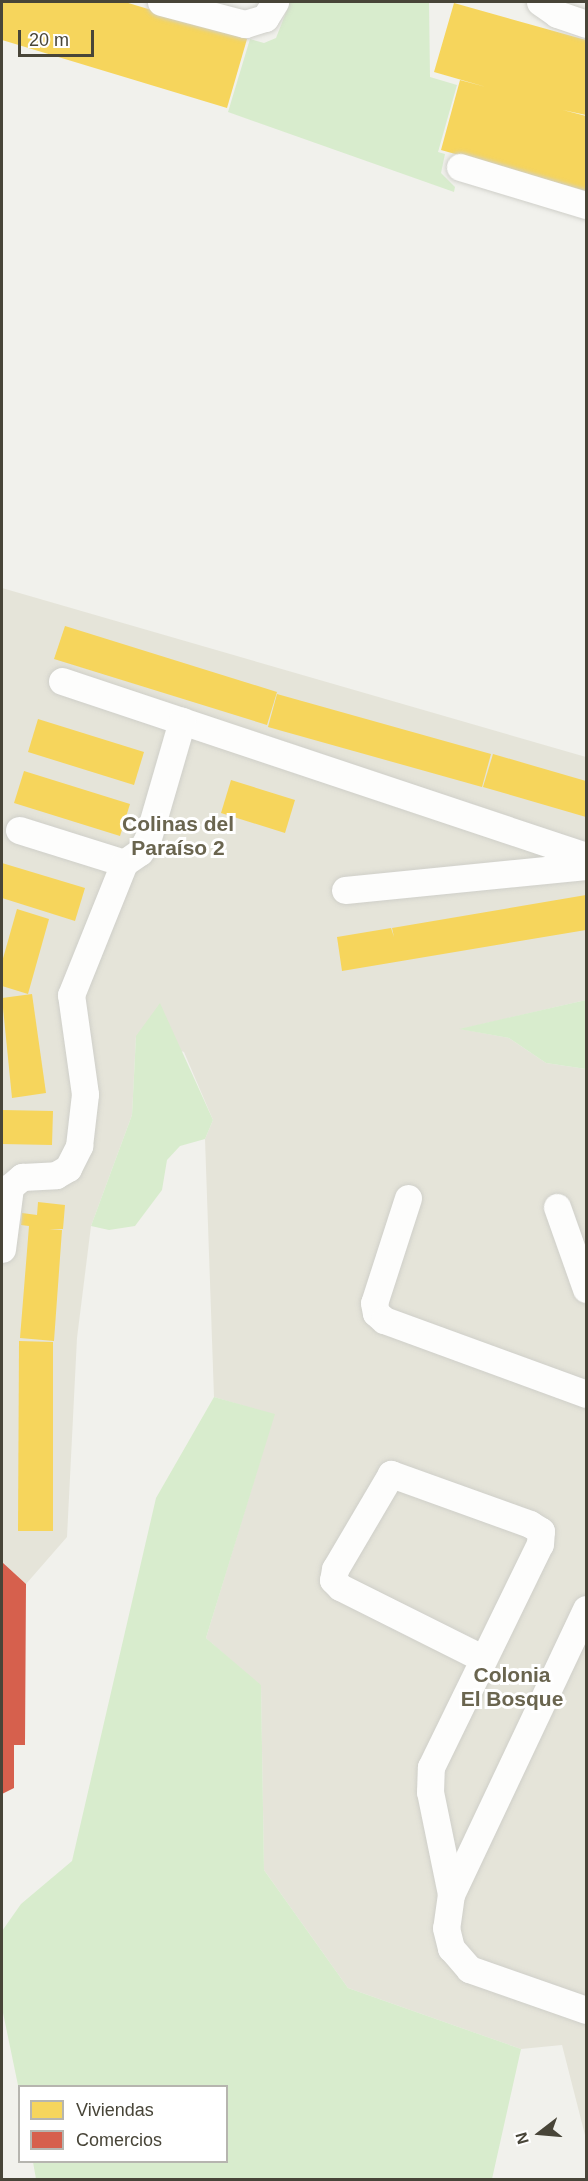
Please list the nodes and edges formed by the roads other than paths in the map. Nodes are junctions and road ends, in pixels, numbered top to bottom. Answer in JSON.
{"nodes":[{"id":1,"x":161,"y":2,"type":"edge"},
{"id":2,"x":275,"y":2,"type":"edge"},
{"id":3,"x":540,"y":2,"type":"edge"},
{"id":4,"x":586,"y":24,"type":"edge"},
{"id":5,"x":460,"y":167,"type":"dead end"},
{"id":6,"x":586,"y":205,"type":"edge"},
{"id":7,"x":62,"y":681,"type":"dead end"},
{"id":8,"x":182,"y":722,"type":"junction"},
{"id":9,"x":19,"y":830,"type":"dead end"},
{"id":10,"x":586,"y":856,"type":"edge"},
{"id":11,"x":124,"y":863,"type":"junction"},
{"id":12,"x":586,"y":866,"type":"edge"},
{"id":13,"x":345,"y":890,"type":"dead end"},
{"id":14,"x":408,"y":1198,"type":"dead end"},
{"id":15,"x":557,"y":1207,"type":"dead end"},
{"id":16,"x":2,"y":1249,"type":"edge"},
{"id":17,"x":586,"y":1289,"type":"edge"},
{"id":18,"x":586,"y":1394,"type":"edge"},
{"id":19,"x":586,"y":1609,"type":"edge"},
{"id":20,"x":482,"y":1658,"type":"junction"},
{"id":21,"x":451,"y":1894,"type":"junction"},
{"id":22,"x":585,"y":2007,"type":"edge"}],
"edges":[{"from":1,"to":2,"type":"street"},
{"from":3,"to":4,"type":"street"},
{"from":5,"to":6,"type":"street"},
{"from":7,"to":8,"type":"street"},
{"from":8,"to":10,"type":"street"},
{"from":8,"to":11,"type":"street"},
{"from":9,"to":11,"type":"street"},
{"from":11,"to":16,"type":"street"},
{"from":12,"to":13,"type":"street"},
{"from":14,"to":18,"type":"street"},
{"from":15,"to":17,"type":"street"},
{"from":19,"to":21,"type":"street"},
{"from":20,"to":20,"type":"street"},
{"from":20,"to":21,"type":"street"},
{"from":21,"to":22,"type":"street"}]}
